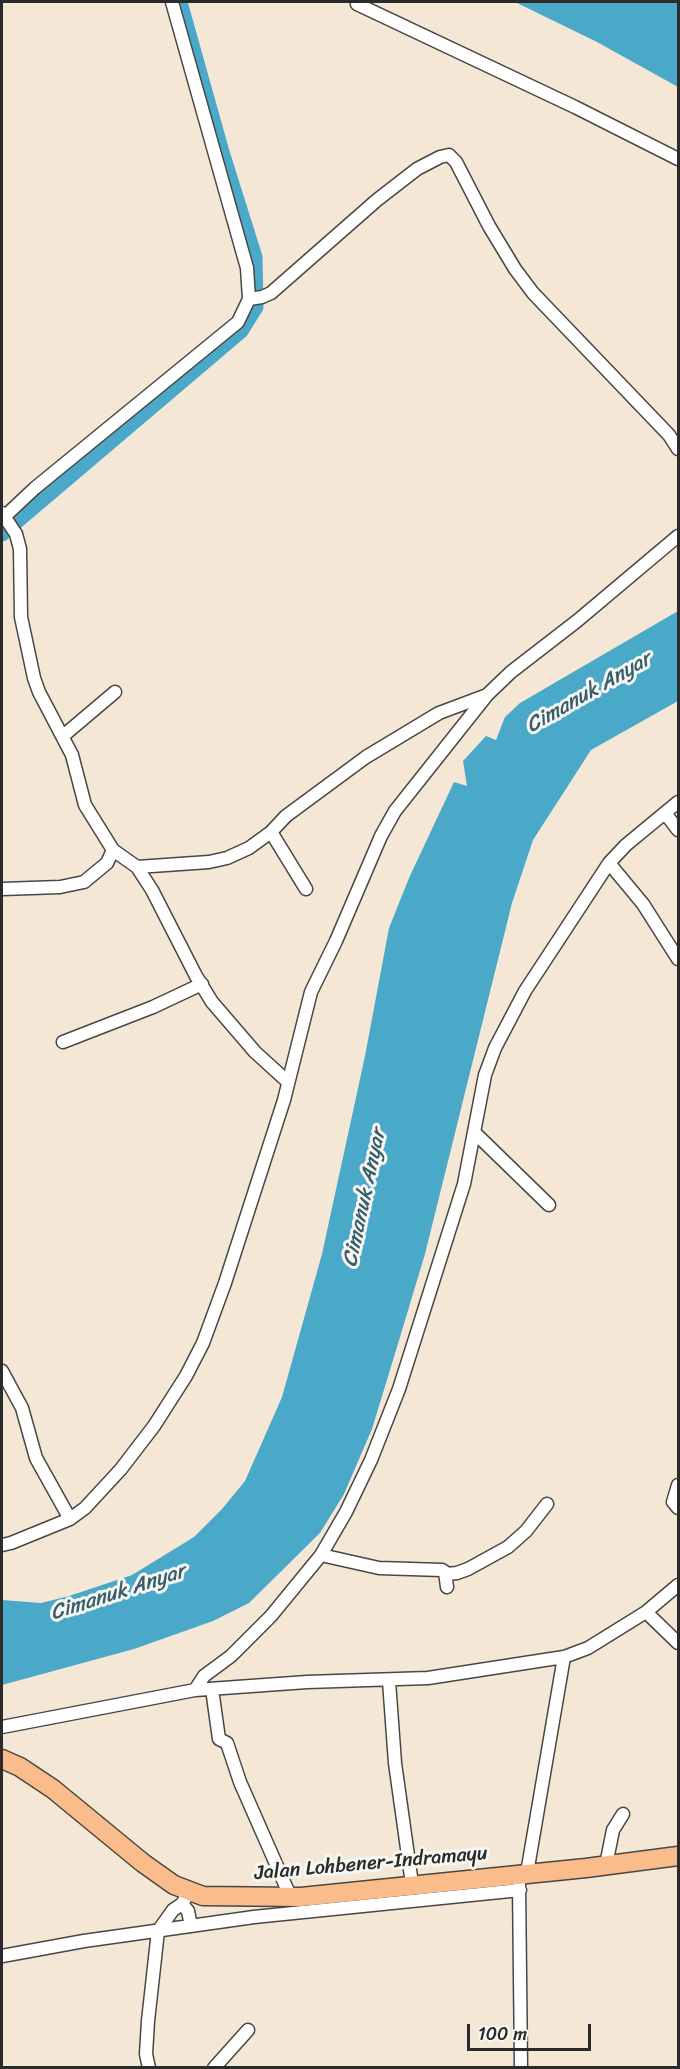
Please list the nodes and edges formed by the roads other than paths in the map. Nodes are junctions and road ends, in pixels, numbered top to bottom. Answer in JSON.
{"nodes":[{"id":1,"x":172,"y":2,"type":"edge"},
{"id":2,"x":357,"y":4,"type":"dead end"},
{"id":3,"x":678,"y":159,"type":"edge"},
{"id":4,"x":254,"y":298,"type":"junction"},
{"id":5,"x":678,"y":449,"type":"edge"},
{"id":6,"x":4,"y":518,"type":"edge"},
{"id":7,"x":678,"y":536,"type":"edge"},
{"id":8,"x":115,"y":692,"type":"dead end"},
{"id":9,"x":487,"y":695,"type":"junction"},
{"id":10,"x":63,"y":736,"type":"junction"},
{"id":11,"x":678,"y":802,"type":"edge"},
{"id":12,"x":664,"y":813,"type":"junction"},
{"id":13,"x":678,"y":830,"type":"edge"},
{"id":14,"x":271,"y":832,"type":"junction"},
{"id":15,"x":114,"y":850,"type":"junction"},
{"id":16,"x":609,"y":863,"type":"junction"},
{"id":17,"x":137,"y":867,"type":"junction"},
{"id":18,"x":2,"y":889,"type":"edge"},
{"id":19,"x":306,"y":889,"type":"dead end"},
{"id":20,"x":678,"y":958,"type":"edge"},
{"id":21,"x":202,"y":984,"type":"junction"},
{"id":22,"x":63,"y":1042,"type":"dead end"},
{"id":23,"x":288,"y":1082,"type":"junction"},
{"id":24,"x":476,"y":1133,"type":"junction"},
{"id":25,"x":549,"y":1205,"type":"dead end"},
{"id":26,"x":2,"y":1371,"type":"edge"},
{"id":27,"x":678,"y":1485,"type":"edge"},
{"id":28,"x":547,"y":1504,"type":"dead end"},
{"id":29,"x":678,"y":1508,"type":"edge"},
{"id":30,"x":70,"y":1519,"type":"junction"},
{"id":31,"x":2,"y":1545,"type":"edge"},
{"id":32,"x":321,"y":1555,"type":"junction"},
{"id":33,"x":446,"y":1574,"type":"junction"},
{"id":34,"x":678,"y":1585,"type":"edge"},
{"id":35,"x":447,"y":1587,"type":"dead end"},
{"id":36,"x":646,"y":1612,"type":"junction"},
{"id":37,"x":678,"y":1643,"type":"edge"},
{"id":38,"x":564,"y":1657,"type":"junction"},
{"id":39,"x":388,"y":1680,"type":"junction"},
{"id":40,"x":212,"y":1689,"type":"junction"},
{"id":41,"x":195,"y":1690,"type":"junction"},
{"id":42,"x":2,"y":1727,"type":"edge"},
{"id":43,"x":2,"y":1759,"type":"edge"},
{"id":44,"x":623,"y":1814,"type":"dead end"},
{"id":45,"x":678,"y":1856,"type":"edge"},
{"id":46,"x":606,"y":1865,"type":"junction"},
{"id":47,"x":521,"y":1881,"type":"junction"},
{"id":48,"x":412,"y":1884,"type":"junction"},
{"id":49,"x":291,"y":1898,"type":"junction"},
{"id":50,"x":188,"y":1911,"type":"junction"},
{"id":51,"x":161,"y":1926,"type":"junction"},
{"id":52,"x":2,"y":1956,"type":"edge"},
{"id":53,"x":248,"y":2030,"type":"dead end"},
{"id":54,"x":149,"y":2067,"type":"edge"},
{"id":55,"x":214,"y":2067,"type":"edge"},
{"id":56,"x":521,"y":2067,"type":"edge"}],
"edges":[{"from":1,"to":4,"type":"street"},
{"from":2,"to":3,"type":"street"},
{"from":4,"to":5,"type":"street"},
{"from":4,"to":6,"type":"street"},
{"from":6,"to":10,"type":"street"},
{"from":7,"to":9,"type":"street"},
{"from":8,"to":10,"type":"street"},
{"from":9,"to":14,"type":"street"},
{"from":9,"to":23,"type":"street"},
{"from":10,"to":15,"type":"street"},
{"from":11,"to":12,"type":"street"},
{"from":12,"to":13,"type":"street"},
{"from":12,"to":16,"type":"street"},
{"from":14,"to":17,"type":"street"},
{"from":14,"to":19,"type":"street"},
{"from":15,"to":17,"type":"street"},
{"from":15,"to":18,"type":"street"},
{"from":16,"to":20,"type":"street"},
{"from":16,"to":24,"type":"street"},
{"from":17,"to":21,"type":"street"},
{"from":21,"to":22,"type":"street"},
{"from":21,"to":23,"type":"street"},
{"from":23,"to":30,"type":"street"},
{"from":24,"to":25,"type":"street"},
{"from":24,"to":32,"type":"street"},
{"from":26,"to":30,"type":"street"},
{"from":27,"to":29,"type":"street"},
{"from":28,"to":33,"type":"street"},
{"from":30,"to":31,"type":"street"},
{"from":32,"to":33,"type":"street"},
{"from":32,"to":41,"type":"street"},
{"from":33,"to":35,"type":"street"},
{"from":34,"to":36,"type":"street"},
{"from":36,"to":37,"type":"street"},
{"from":36,"to":38,"type":"street"},
{"from":38,"to":39,"type":"street"},
{"from":38,"to":47,"type":"street"},
{"from":39,"to":40,"type":"street"},
{"from":39,"to":48,"type":"street"},
{"from":40,"to":41,"type":"street"},
{"from":40,"to":49,"type":"street"},
{"from":41,"to":42,"type":"street"},
{"from":43,"to":50,"type":"highway","name":"Jalan Lohbener-Indramayu"},
{"from":44,"to":46,"type":"street"},
{"from":45,"to":46,"type":"highway","name":"Jalan Lohbener-Indramayu"},
{"from":46,"to":47,"type":"highway","name":"Jalan Lohbener-Indramayu"},
{"from":47,"to":48,"type":"highway","name":"Jalan Lohbener-Indramayu"},
{"from":47,"to":50,"type":"street"},
{"from":47,"to":56,"type":"street"},
{"from":48,"to":49,"type":"highway","name":"Jalan Lohbener-Indramayu"},
{"from":49,"to":50,"type":"highway","name":"Jalan Lohbener-Indramayu"},
{"from":50,"to":51,"type":"street"},
{"from":50,"to":51,"type":"street"},
{"from":51,"to":52,"type":"street"},
{"from":51,"to":54,"type":"street"},
{"from":53,"to":55,"type":"street"}]}
